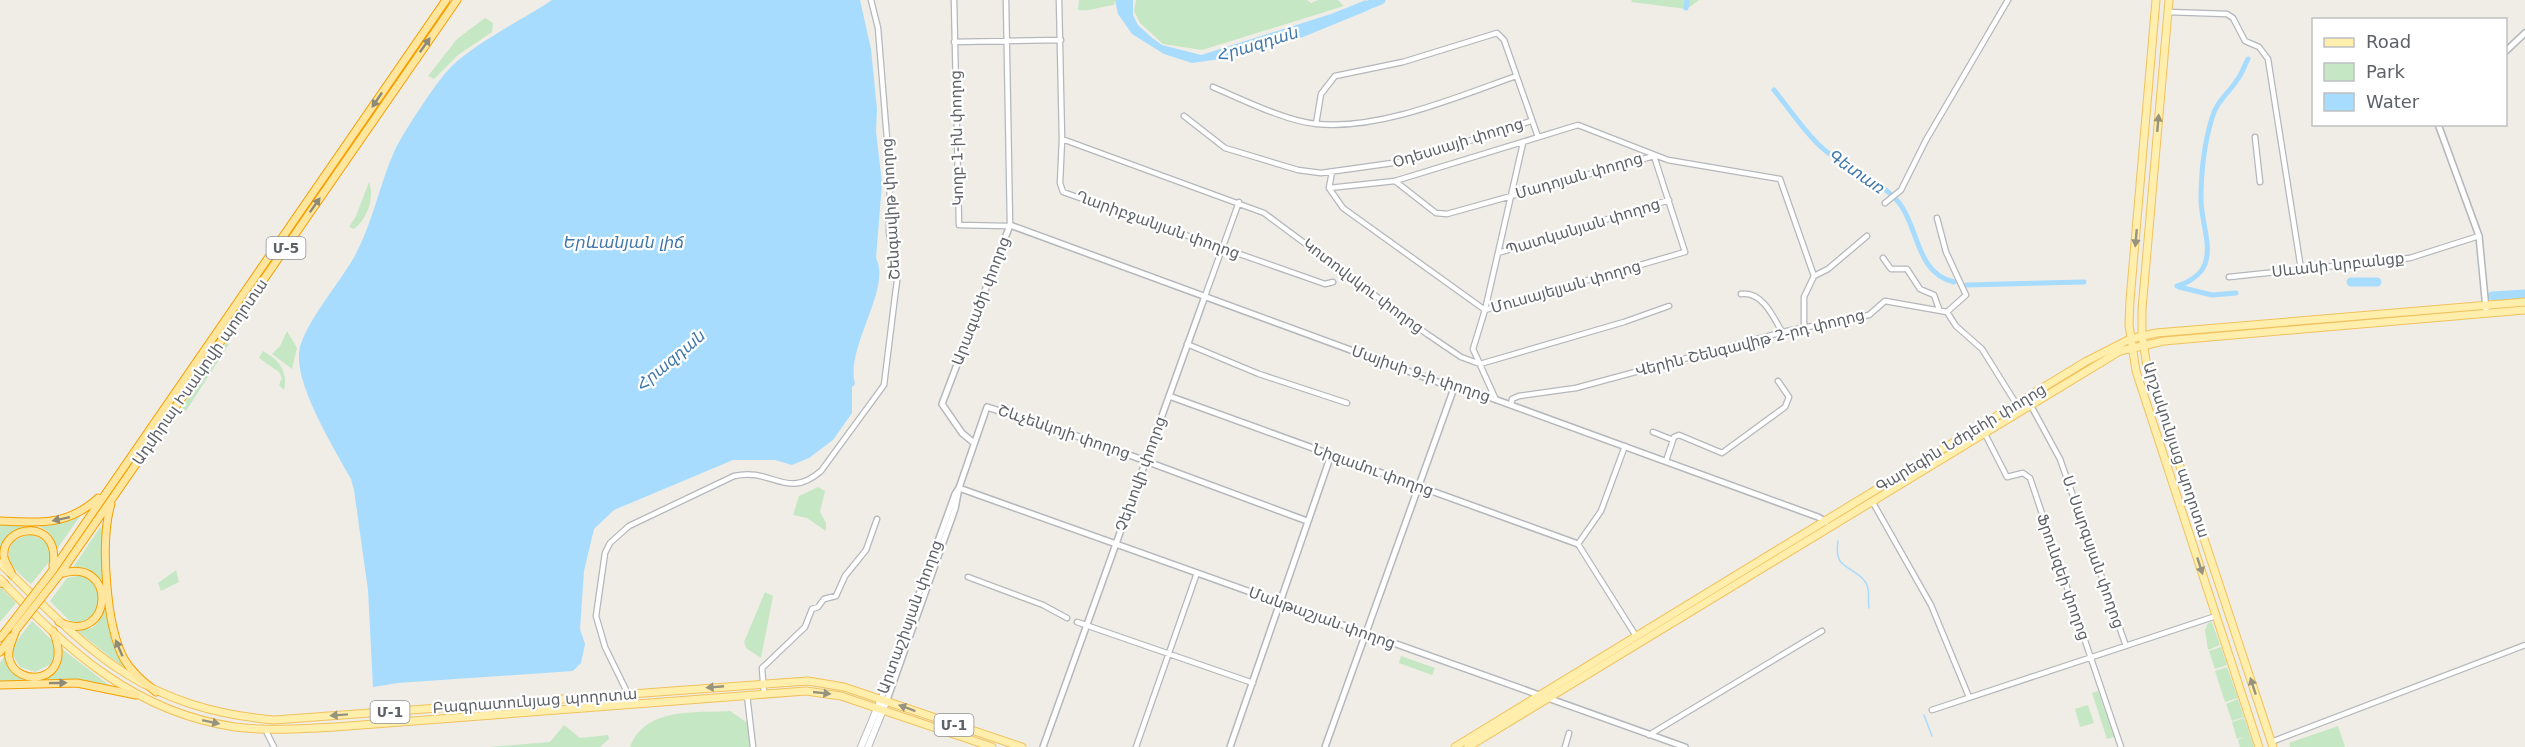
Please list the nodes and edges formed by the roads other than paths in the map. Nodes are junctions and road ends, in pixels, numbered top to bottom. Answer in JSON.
{"nodes":[{"id":1,"x":446,"y":0,"type":"edge"},
{"id":2,"x":457,"y":0,"type":"edge"},
{"id":3,"x":871,"y":0,"type":"edge"},
{"id":4,"x":954,"y":0,"type":"edge"},
{"id":5,"x":1006,"y":0,"type":"edge"},
{"id":6,"x":1059,"y":0,"type":"edge"},
{"id":7,"x":2008,"y":0,"type":"edge"},
{"id":8,"x":2156,"y":0,"type":"edge"},
{"id":9,"x":2169,"y":0,"type":"edge"},
{"id":10,"x":2168,"y":12,"type":"junction"},
{"id":11,"x":2525,"y":33,"type":"edge"},
{"id":12,"x":1060,"y":40,"type":"junction"},
{"id":13,"x":1007,"y":41,"type":"junction"},
{"id":14,"x":954,"y":42,"type":"junction"},
{"id":15,"x":2507,"y":49,"type":"edge"},
{"id":16,"x":1516,"y":76,"type":"junction"},
{"id":17,"x":1213,"y":87,"type":"dead end"},
{"id":18,"x":1184,"y":116,"type":"dead end"},
{"id":19,"x":1531,"y":121,"type":"junction"},
{"id":20,"x":1315,"y":125,"type":"junction"},
{"id":21,"x":2439,"y":126,"type":"edge"},
{"id":22,"x":1539,"y":137,"type":"junction"},
{"id":23,"x":2254,"y":137,"type":"dead end"},
{"id":24,"x":1062,"y":139,"type":"junction"},
{"id":25,"x":1522,"y":143,"type":"junction"},
{"id":26,"x":1654,"y":156,"type":"junction"},
{"id":27,"x":1332,"y":172,"type":"junction"},
{"id":28,"x":2141,"y":180,"type":"junction"},
{"id":29,"x":1395,"y":181,"type":"junction"},
{"id":30,"x":2153,"y":182,"type":"junction"},
{"id":31,"x":2260,"y":182,"type":"dead end"},
{"id":32,"x":1329,"y":188,"type":"junction"},
{"id":33,"x":1512,"y":195,"type":"junction"},
{"id":34,"x":1669,"y":200,"type":"junction"},
{"id":35,"x":1239,"y":202,"type":"junction"},
{"id":36,"x":1885,"y":203,"type":"dead end"},
{"id":37,"x":1937,"y":218,"type":"dead end"},
{"id":38,"x":1010,"y":225,"type":"junction"},
{"id":39,"x":1867,"y":236,"type":"dead end"},
{"id":40,"x":2479,"y":236,"type":"junction"},
{"id":41,"x":1222,"y":248,"type":"junction"},
{"id":42,"x":1498,"y":253,"type":"junction"},
{"id":43,"x":1883,"y":258,"type":"dead end"},
{"id":44,"x":2301,"y":269,"type":"junction"},
{"id":45,"x":1814,"y":276,"type":"junction"},
{"id":46,"x":2229,"y":277,"type":"dead end"},
{"id":47,"x":1333,"y":282,"type":"dead end"},
{"id":48,"x":1741,"y":294,"type":"dead end"},
{"id":49,"x":1205,"y":296,"type":"junction"},
{"id":50,"x":2525,"y":302,"type":"edge"},
{"id":51,"x":1669,"y":306,"type":"dead end"},
{"id":52,"x":1939,"y":309,"type":"junction"},
{"id":53,"x":1485,"y":310,"type":"junction"},
{"id":54,"x":2486,"y":310,"type":"junction"},
{"id":55,"x":2525,"y":310,"type":"edge"},
{"id":56,"x":1947,"y":312,"type":"junction"},
{"id":57,"x":1804,"y":327,"type":"junction"},
{"id":58,"x":1782,"y":332,"type":"junction"},
{"id":59,"x":2142,"y":335,"type":"junction"},
{"id":60,"x":2130,"y":339,"type":"junction"},
{"id":61,"x":1187,"y":344,"type":"junction"},
{"id":62,"x":2143,"y":344,"type":"junction"},
{"id":63,"x":2132,"y":347,"type":"junction"},
{"id":64,"x":1479,"y":364,"type":"junction"},
{"id":65,"x":1778,"y":381,"type":"dead end"},
{"id":66,"x":1454,"y":388,"type":"junction"},
{"id":67,"x":1169,"y":396,"type":"junction"},
{"id":68,"x":1496,"y":400,"type":"junction"},
{"id":69,"x":1347,"y":403,"type":"dead end"},
{"id":70,"x":2030,"y":404,"type":"junction"},
{"id":71,"x":1511,"y":405,"type":"junction"},
{"id":72,"x":2017,"y":405,"type":"junction"},
{"id":73,"x":988,"y":406,"type":"joint"},
{"id":74,"x":1653,"y":432,"type":"dead end"},
{"id":75,"x":1983,"y":432,"type":"junction"},
{"id":76,"x":1673,"y":440,"type":"junction"},
{"id":77,"x":975,"y":443,"type":"junction"},
{"id":78,"x":1625,"y":446,"type":"junction"},
{"id":79,"x":1331,"y":455,"type":"junction"},
{"id":80,"x":1145,"y":460,"type":"junction"},
{"id":81,"x":1666,"y":461,"type":"junction"},
{"id":82,"x":1418,"y":486,"type":"junction"},
{"id":83,"x":108,"y":488,"type":"junction"},
{"id":84,"x":959,"y":488,"type":"junction"},
{"id":85,"x":2187,"y":488,"type":"junction"},
{"id":86,"x":2175,"y":491,"type":"junction"},
{"id":87,"x":114,"y":495,"type":"junction"},
{"id":88,"x":1871,"y":500,"type":"junction"},
{"id":89,"x":2193,"y":506,"type":"junction"},
{"id":90,"x":2182,"y":511,"type":"junction"},
{"id":91,"x":877,"y":519,"type":"dead end"},
{"id":92,"x":0,"y":521,"type":"edge"},
{"id":93,"x":1307,"y":521,"type":"junction"},
{"id":94,"x":1827,"y":524,"type":"junction"},
{"id":95,"x":1116,"y":544,"type":"junction"},
{"id":96,"x":1578,"y":544,"type":"junction"},
{"id":97,"x":0,"y":563,"type":"edge"},
{"id":98,"x":56,"y":572,"type":"junction"},
{"id":99,"x":1197,"y":573,"type":"junction"},
{"id":100,"x":12,"y":574,"type":"junction"},
{"id":101,"x":968,"y":577,"type":"dead end"},
{"id":102,"x":2,"y":582,"type":"edge"},
{"id":103,"x":1280,"y":603,"type":"junction"},
{"id":104,"x":2216,"y":616,"type":"junction"},
{"id":105,"x":1067,"y":618,"type":"dead end"},
{"id":106,"x":59,"y":622,"type":"junction"},
{"id":107,"x":1077,"y":622,"type":"dead end"},
{"id":108,"x":1087,"y":625,"type":"junction"},
{"id":109,"x":13,"y":628,"type":"junction"},
{"id":110,"x":0,"y":631,"type":"edge"},
{"id":111,"x":1822,"y":631,"type":"dead end"},
{"id":112,"x":53,"y":632,"type":"junction"},
{"id":113,"x":1365,"y":633,"type":"junction"},
{"id":114,"x":1636,"y":636,"type":"junction"},
{"id":115,"x":0,"y":638,"type":"edge"},
{"id":116,"x":2525,"y":645,"type":"edge"},
{"id":117,"x":2126,"y":646,"type":"junction"},
{"id":118,"x":0,"y":652,"type":"edge"},
{"id":119,"x":1169,"y":654,"type":"junction"},
{"id":120,"x":2090,"y":658,"type":"junction"},
{"id":121,"x":763,"y":683,"type":"junction"},
{"id":122,"x":1252,"y":683,"type":"junction"},
{"id":123,"x":0,"y":686,"type":"edge"},
{"id":124,"x":156,"y":692,"type":"junction"},
{"id":125,"x":764,"y":693,"type":"junction"},
{"id":126,"x":628,"y":694,"type":"junction"},
{"id":127,"x":136,"y":695,"type":"junction"},
{"id":128,"x":747,"y":695,"type":"junction"},
{"id":129,"x":600,"y":696,"type":"junction"},
{"id":130,"x":1538,"y":696,"type":"junction"},
{"id":131,"x":1969,"y":697,"type":"junction"},
{"id":132,"x":1547,"y":699,"type":"junction"},
{"id":133,"x":884,"y":700,"type":"junction"},
{"id":134,"x":601,"y":707,"type":"junction"},
{"id":135,"x":880,"y":708,"type":"junction"},
{"id":136,"x":1932,"y":710,"type":"dead end"},
{"id":137,"x":386,"y":712,"type":"junction"},
{"id":138,"x":386,"y":724,"type":"junction"},
{"id":139,"x":265,"y":729,"type":"junction"},
{"id":140,"x":1569,"y":732,"type":"dead end"},
{"id":141,"x":1649,"y":735,"type":"junction"},
{"id":142,"x":2272,"y":744,"type":"edge"},
{"id":143,"x":274,"y":747,"type":"edge"},
{"id":144,"x":753,"y":747,"type":"edge"},
{"id":145,"x":861,"y":747,"type":"edge"},
{"id":146,"x":868,"y":747,"type":"edge"},
{"id":147,"x":992,"y":747,"type":"edge"},
{"id":148,"x":1022,"y":747,"type":"edge"},
{"id":149,"x":1043,"y":747,"type":"edge"},
{"id":150,"x":1136,"y":747,"type":"edge"},
{"id":151,"x":1230,"y":747,"type":"edge"},
{"id":152,"x":1325,"y":747,"type":"edge"},
{"id":153,"x":1455,"y":747,"type":"edge"},
{"id":154,"x":1468,"y":747,"type":"edge"},
{"id":155,"x":1565,"y":747,"type":"edge"},
{"id":156,"x":1685,"y":747,"type":"edge"},
{"id":157,"x":2121,"y":747,"type":"edge"},
{"id":158,"x":2259,"y":747,"type":"edge"}],
"edges":[{"from":1,"to":83,"type":"highway","name":"Ադմիրալ Իսակովի պողոտա","number":"Մ-5","one_way":true},
{"from":87,"to":2,"type":"highway","name":"Ադմիրալ Իսակովի պողոտա","number":"Մ-5","one_way":true},
{"from":3,"to":126,"type":"street","name":"Շենգավիթ փողոց"},
{"from":4,"to":14,"type":"street","name":"Կողբ 1-ին փողոց"},
{"from":5,"to":13,"type":"street","name":"Արագածի փողոց"},
{"from":6,"to":12,"type":"street","name":"Ղարիբջանյան փողոց"},
{"from":7,"to":36,"type":"street"},
{"from":8,"to":28,"type":"main road","name":"Արշակունյաց պողոտա"},
{"from":9,"to":10,"type":"main road","name":"Արշակունյաց պողոտա"},
{"from":30,"to":10,"type":"main road","name":"Արշակունյաց պողոտա","one_way":true},
{"from":10,"to":44,"type":"street"},
{"from":11,"to":15,"type":"street"},
{"from":12,"to":13,"type":"street"},
{"from":12,"to":24,"type":"street","name":"Ղարիբջանյան փողոց"},
{"from":13,"to":14,"type":"street"},
{"from":13,"to":38,"type":"street","name":"Արագածի փողոց"},
{"from":14,"to":38,"type":"street","name":"Կողբ 1-ին փողոց"},
{"from":16,"to":19,"type":"street"},
{"from":16,"to":20,"type":"street"},
{"from":16,"to":20,"type":"street"},
{"from":17,"to":20,"type":"street"},
{"from":18,"to":27,"type":"street","name":"Օդեսսայի փողոց"},
{"from":19,"to":22,"type":"street"},
{"from":19,"to":27,"type":"street","name":"Օդեսսայի փողոց"},
{"from":21,"to":40,"type":"street"},
{"from":22,"to":25,"type":"street","name":"Օդեսսայի փողոց"},
{"from":22,"to":26,"type":"street","name":"Օդեսսայի փողոց"},
{"from":23,"to":31,"type":"street"},
{"from":24,"to":35,"type":"street","name":"Կոտովսկու փողոց"},
{"from":24,"to":41,"type":"street","name":"Ղարիբջանյան փողոց"},
{"from":25,"to":29,"type":"street","name":"Օդեսսայի փողոց"},
{"from":25,"to":33,"type":"street"},
{"from":26,"to":33,"type":"street","name":"Մադոյան փողոց"},
{"from":26,"to":34,"type":"street"},
{"from":26,"to":45,"type":"street","name":"Մադոյան փողոց"},
{"from":27,"to":32,"type":"street"},
{"from":28,"to":30,"type":"main road"},
{"from":28,"to":60,"type":"main road","name":"Արշակունյաց պողոտա","one_way":true},
{"from":29,"to":32,"type":"street","name":"Օդեսսայի փողոց"},
{"from":29,"to":33,"type":"street","name":"Մադոյան փողոց"},
{"from":30,"to":59,"type":"main road","name":"Արշակունյաց պողոտա"},
{"from":32,"to":53,"type":"street","name":"Մուսայելյան փողոց"},
{"from":33,"to":42,"type":"street"},
{"from":34,"to":42,"type":"street","name":"Պատկանյան փողոց"},
{"from":34,"to":53,"type":"street","name":"Մուսայելյան փողոց"},
{"from":35,"to":41,"type":"street","name":"Չեխովի փողոց"},
{"from":35,"to":64,"type":"street","name":"Կոտովսկու փողոց"},
{"from":37,"to":56,"type":"street"},
{"from":38,"to":49,"type":"street","name":"Մայիսի 9-ի փողոց"},
{"from":38,"to":77,"type":"street","name":"Արագածի փողոց"},
{"from":39,"to":45,"type":"street"},
{"from":40,"to":44,"type":"street","name":"Սևանի նրբանցք"},
{"from":40,"to":54,"type":"street"},
{"from":41,"to":47,"type":"street","name":"Ղարիբջանյան փողոց"},
{"from":41,"to":49,"type":"street","name":"Չեխովի փողոց"},
{"from":42,"to":53,"type":"street"},
{"from":43,"to":52,"type":"street"},
{"from":44,"to":46,"type":"street","name":"Սևանի նրբանցք"},
{"from":45,"to":57,"type":"street"},
{"from":48,"to":58,"type":"street"},
{"from":49,"to":61,"type":"street","name":"Չեխովի փողոց"},
{"from":49,"to":66,"type":"street","name":"Մայիսի 9-ի փողոց"},
{"from":50,"to":54,"type":"main road","name":"Գարեգին Նժդեհի փողոց"},
{"from":51,"to":64,"type":"street"},
{"from":52,"to":56,"type":"street","name":"Վերին Շենգավիթ 2-րդ փողոց"},
{"from":52,"to":57,"type":"street","name":"Վերին Շենգավիթ 2-րդ փողոց"},
{"from":53,"to":64,"type":"street"},
{"from":54,"to":55,"type":"main road","name":"Գարեգին Նժդեհի փողոց"},
{"from":54,"to":59,"type":"main road","name":"Գարեգին Նժդեհի փողոց"},
{"from":54,"to":62,"type":"main road","name":"Գարեգին Նժդեհի փողոց"},
{"from":56,"to":72,"type":"street","name":"Վերին Շենգավիթ 2-րդ փողոց"},
{"from":57,"to":58,"type":"street","name":"Վերին Շենգավիթ 2-րդ փողոց"},
{"from":58,"to":71,"type":"street","name":"Վերին Շենգավիթ 2-րդ փողոց"},
{"from":59,"to":60,"type":"main road","name":"Գարեգին Նժդեհի փողոց"},
{"from":59,"to":62,"type":"main road","name":"Արշակունյաց պողոտա"},
{"from":60,"to":63,"type":"main road","name":"Արշակունյաց պողոտա"},
{"from":60,"to":72,"type":"main road","name":"Գարեգին Նժդեհի փողոց"},
{"from":61,"to":67,"type":"street","name":"Չեխովի փողոց"},
{"from":61,"to":69,"type":"street"},
{"from":62,"to":63,"type":"main road","name":"Գարեգին Նժդեհի փողոց"},
{"from":62,"to":85,"type":"main road","name":"Արշակունյաց պողոտա"},
{"from":63,"to":70,"type":"main road","name":"Գարեգին Նժդեհի փողոց"},
{"from":63,"to":86,"type":"main road","name":"Արշակունյաց պողոտա"},
{"from":64,"to":68,"type":"street"},
{"from":65,"to":76,"type":"street"},
{"from":66,"to":68,"type":"street","name":"Մայիսի 9-ի փողոց"},
{"from":66,"to":82,"type":"street"},
{"from":67,"to":79,"type":"street","name":"Նիզամու փողոց"},
{"from":67,"to":80,"type":"street","name":"Չեխովի փողոց"},
{"from":68,"to":71,"type":"street","name":"Մայիսի 9-ի փողոց"},
{"from":70,"to":75,"type":"main road","name":"Գարեգին Նժդեհի փողոց"},
{"from":70,"to":117,"type":"street","name":"Ս. Սարգսյան փողոց"},
{"from":71,"to":78,"type":"street","name":"Մայիսի 9-ի փողոց"},
{"from":72,"to":94,"type":"main road","name":"Գարեգին Նժդեհի փողոց"},
{"from":73,"to":77,"type":"street","name":"Արտաշիսյան փողոց"},
{"from":73,"to":80,"type":"street","name":"Շևչենկոյի փողոց"},
{"from":74,"to":76,"type":"street"},
{"from":75,"to":88,"type":"main road","name":"Գարեգին Նժդեհի փողոց"},
{"from":75,"to":120,"type":"street","name":"Ֆրունզեի փողոց"},
{"from":76,"to":81,"type":"street"},
{"from":77,"to":84,"type":"street","name":"Արտաշիսյան փողոց"},
{"from":78,"to":81,"type":"street","name":"Մայիսի 9-ի փողոց"},
{"from":78,"to":96,"type":"street"},
{"from":79,"to":82,"type":"street","name":"Նիզամու փողոց"},
{"from":79,"to":93,"type":"street"},
{"from":80,"to":93,"type":"street","name":"Շևչենկոյի փողոց"},
{"from":80,"to":95,"type":"street","name":"Չեխովի փողոց"},
{"from":81,"to":94,"type":"street","name":"Մայիսի 9-ի փողոց"},
{"from":82,"to":96,"type":"street","name":"Նիզամու փողոց"},
{"from":82,"to":113,"type":"street"},
{"from":83,"to":92,"type":"highway","one_way":true},
{"from":83,"to":98,"type":"highway","name":"Ադմիրալ Իսակովի պողոտա","number":"Մ-5"},
{"from":84,"to":95,"type":"street","name":"Մանթաշյան փողոց"},
{"from":84,"to":133,"type":"street","name":"Արտաշիսյան փողոց"},
{"from":85,"to":86,"type":"main road"},
{"from":85,"to":89,"type":"main road","name":"Արշակունյաց պողոտա"},
{"from":86,"to":90,"type":"main road","name":"Արշակունյաց պողոտա"},
{"from":87,"to":98,"type":"highway","name":"Ադմիրալ Իսակովի պողոտա","number":"Մ-5"},
{"from":124,"to":87,"type":"highway","one_way":true},
{"from":88,"to":94,"type":"main road","name":"Գարեգին Նժդեհի փողոց"},
{"from":88,"to":131,"type":"street"},
{"from":89,"to":90,"type":"main road"},
{"from":142,"to":89,"type":"main road","name":"Արշակունյաց պողոտա","one_way":true},
{"from":90,"to":104,"type":"main road","name":"Արշակունյաց պողոտա","one_way":true},
{"from":91,"to":121,"type":"street"},
{"from":93,"to":103,"type":"street"},
{"from":94,"to":114,"type":"main road","name":"Գարեգին Նժդեհի փողոց"},
{"from":94,"to":132,"type":"main road","name":"Գարեգին Նժդեհի փողոց"},
{"from":95,"to":99,"type":"street","name":"Մանթաշյան փողոց"},
{"from":95,"to":108,"type":"street","name":"Չեխովի փողոց"},
{"from":96,"to":114,"type":"street"},
{"from":97,"to":100,"type":"main road","number":"Մ-1"},
{"from":98,"to":100,"type":"highway"},
{"from":98,"to":106,"type":"highway"},
{"from":98,"to":109,"type":"highway","name":"Ադմիրալ Իսակովի պողոտա","number":"Մ-5","bridge":true},
{"from":99,"to":103,"type":"street","name":"Մանթաշյան փողոց"},
{"from":99,"to":119,"type":"street"},
{"from":100,"to":106,"type":"main road","name":"Բագրատունյաց պողոտա","number":"Մ-1"},
{"from":101,"to":105,"type":"street"},
{"from":102,"to":112,"type":"main road","name":"Բագրատունյաց պողոտա","number":"Մ-1"},
{"from":103,"to":113,"type":"street","name":"Մանթաշյան փողոց"},
{"from":103,"to":122,"type":"street"},
{"from":104,"to":117,"type":"street"},
{"from":104,"to":158,"type":"main road","name":"Արշակունյաց պողոտա"},
{"from":106,"to":124,"type":"main road","name":"Բագրատունյաց պողոտա","number":"Մ-1"},
{"from":107,"to":108,"type":"street"},
{"from":108,"to":119,"type":"street"},
{"from":108,"to":149,"type":"street","name":"Չեխովի փողոց"},
{"from":109,"to":110,"type":"highway"},
{"from":109,"to":112,"type":"highway"},
{"from":109,"to":115,"type":"highway","name":"Ադմիրալ Իսակովի պողոտա","number":"Մ-5"},
{"from":109,"to":118,"type":"highway","name":"Ադմիրալ Իսակովի պողոտա","number":"Մ-5"},
{"from":111,"to":141,"type":"street"},
{"from":112,"to":127,"type":"main road","name":"Բագրատունյաց պողոտա","number":"Մ-1"},
{"from":113,"to":130,"type":"street","name":"Մանթաշյան փողոց"},
{"from":113,"to":152,"type":"street"},
{"from":114,"to":130,"type":"main road","name":"Գարեգին Նժդեհի փողոց"},
{"from":116,"to":142,"type":"street"},
{"from":117,"to":120,"type":"street"},
{"from":119,"to":122,"type":"street"},
{"from":119,"to":150,"type":"street"},
{"from":120,"to":131,"type":"street"},
{"from":120,"to":157,"type":"street","name":"Ֆրունզեի փողոց"},
{"from":121,"to":125,"type":"street"},
{"from":121,"to":126,"type":"main road","name":"Բագրատունյաց պողոտա","number":"Մ-1","one_way":true},
{"from":121,"to":133,"type":"main road","name":"Բագրատունյաց պողոտա","number":"Մ-1"},
{"from":122,"to":151,"type":"street"},
{"from":123,"to":127,"type":"highway","one_way":true},
{"from":137,"to":124,"type":"main road","name":"Բագրատունյաց պողոտա","number":"Մ-1","one_way":true},
{"from":125,"to":128,"type":"main road","name":"Բագրատունյաց պողոտա","number":"Մ-1"},
{"from":125,"to":135,"type":"main road","name":"Բագրատունյաց պողոտա","number":"Մ-1","one_way":true},
{"from":126,"to":129,"type":"main road","name":"Բագրատունյաց պողոտա","number":"Մ-1"},
{"from":127,"to":139,"type":"main road","name":"Բագրատունյաց պողոտա","number":"Մ-1","one_way":true},
{"from":128,"to":134,"type":"main road","name":"Բագրատունյաց պողոտա","number":"Մ-1"},
{"from":128,"to":144,"type":"street"},
{"from":129,"to":134,"type":"main road"},
{"from":129,"to":137,"type":"main road","name":"Բագրատունյաց պողոտա","number":"Մ-1"},
{"from":130,"to":132,"type":"street","name":"Մանթաշյան փողոց"},
{"from":130,"to":153,"type":"main road","name":"Գարեգին Նժդեհի փողոց"},
{"from":131,"to":136,"type":"street"},
{"from":132,"to":141,"type":"street","name":"Մանթաշյան փողոց"},
{"from":132,"to":154,"type":"main road","name":"Գարեգին Նժդեհի փողոց"},
{"from":133,"to":135,"type":"main road","name":"Արտաշիսյան փողոց"},
{"from":148,"to":133,"type":"main road","name":"Բագրատունյաց պողոտա","number":"Մ-1","one_way":true},
{"from":134,"to":138,"type":"main road","name":"Բագրատունյաց պողոտա","number":"Մ-1"},
{"from":135,"to":145,"type":"main road","name":"Արտաշիսյան փողոց"},
{"from":135,"to":146,"type":"main road","name":"Արտաշիսյան փողոց"},
{"from":135,"to":147,"type":"main road","name":"Բագրատունյաց պողոտա","number":"Մ-1"},
{"from":137,"to":138,"type":"main road"},
{"from":138,"to":139,"type":"main road","name":"Բագրատունյաց պողոտա","number":"Մ-1"},
{"from":139,"to":143,"type":"street"},
{"from":140,"to":155,"type":"street"},
{"from":141,"to":156,"type":"street","name":"Մանթաշյան փողոց"},
{"from":142,"to":158,"type":"main road"}]}
